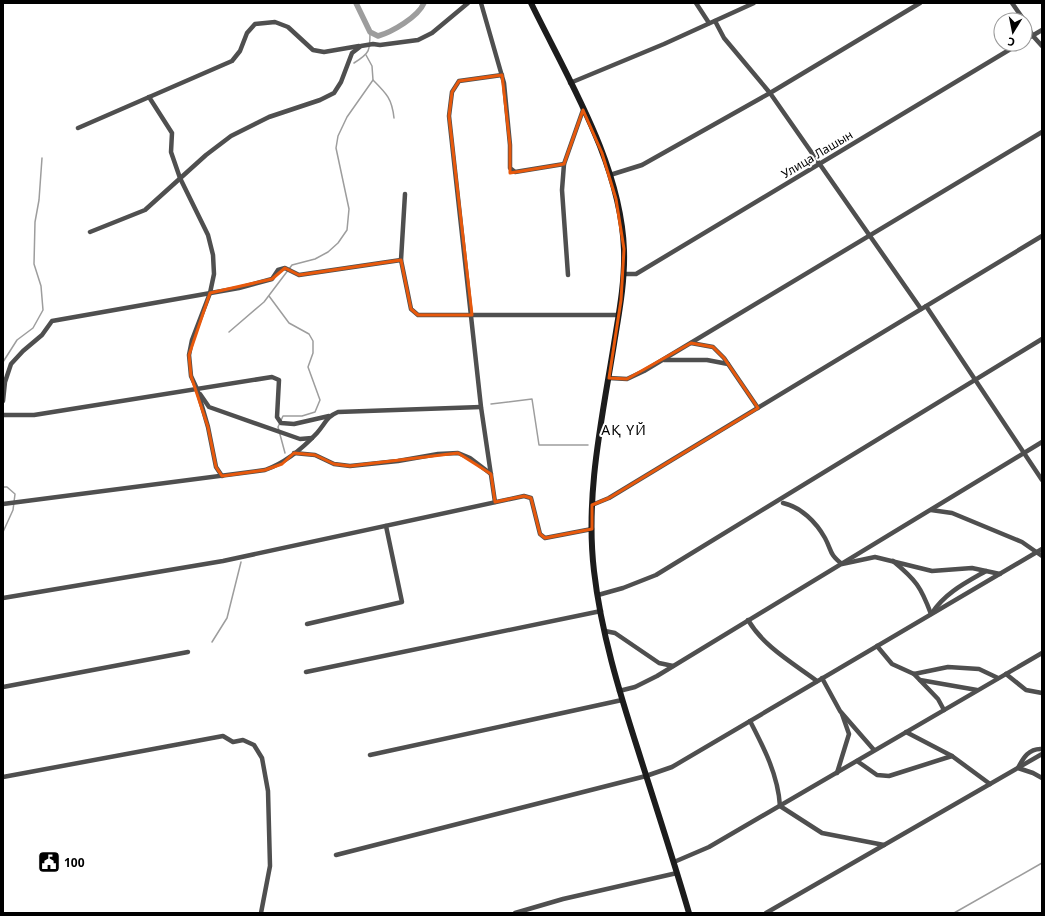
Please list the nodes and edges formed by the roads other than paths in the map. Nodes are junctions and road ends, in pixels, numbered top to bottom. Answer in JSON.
{"nodes":[{"id":1,"x":468,"y":3,"type":"edge"},
{"id":2,"x":481,"y":3,"type":"edge"},
{"id":3,"x":531,"y":3,"type":"edge"},
{"id":4,"x":696,"y":3,"type":"edge"},
{"id":5,"x":754,"y":3,"type":"edge"},
{"id":6,"x":920,"y":3,"type":"edge"},
{"id":7,"x":1012,"y":3,"type":"edge"},
{"id":8,"x":1018,"y":12,"type":"edge"},
{"id":9,"x":715,"y":21,"type":"junction"},
{"id":10,"x":709,"y":23,"type":"junction"},
{"id":11,"x":1042,"y":30,"type":"edge"},
{"id":12,"x":1033,"y":36,"type":"joint"},
{"id":13,"x":361,"y":46,"type":"junction"},
{"id":14,"x":1042,"y":46,"type":"edge"},
{"id":15,"x":1006,"y":52,"type":"edge"},
{"id":16,"x":502,"y":75,"type":"junction"},
{"id":17,"x":570,"y":83,"type":"junction"},
{"id":18,"x":770,"y":93,"type":"junction"},
{"id":19,"x":149,"y":98,"type":"junction"},
{"id":20,"x":583,"y":110,"type":"junction"},
{"id":21,"x":78,"y":128,"type":"dead end"},
{"id":22,"x":1042,"y":132,"type":"edge"},
{"id":23,"x":820,"y":163,"type":"junction"},
{"id":24,"x":564,"y":164,"type":"junction"},
{"id":25,"x":610,"y":175,"type":"junction"},
{"id":26,"x":180,"y":178,"type":"junction"},
{"id":27,"x":405,"y":194,"type":"dead end"},
{"id":28,"x":90,"y":232,"type":"dead end"},
{"id":29,"x":870,"y":236,"type":"junction"},
{"id":30,"x":1042,"y":236,"type":"edge"},
{"id":31,"x":401,"y":260,"type":"junction"},
{"id":32,"x":624,"y":274,"type":"junction"},
{"id":33,"x":568,"y":275,"type":"dead end"},
{"id":34,"x":210,"y":293,"type":"junction"},
{"id":35,"x":923,"y":308,"type":"junction"},
{"id":36,"x":472,"y":315,"type":"junction"},
{"id":37,"x":619,"y":315,"type":"junction"},
{"id":38,"x":1042,"y":339,"type":"edge"},
{"id":39,"x":691,"y":343,"type":"junction"},
{"id":40,"x":664,"y":360,"type":"junction"},
{"id":41,"x":728,"y":364,"type":"junction"},
{"id":42,"x":609,"y":378,"type":"junction"},
{"id":43,"x":974,"y":379,"type":"junction"},
{"id":44,"x":197,"y":389,"type":"junction"},
{"id":45,"x":3,"y":401,"type":"edge"},
{"id":46,"x":481,"y":407,"type":"junction"},
{"id":47,"x":758,"y":408,"type":"junction"},
{"id":48,"x":3,"y":414,"type":"edge"},
{"id":49,"x":329,"y":416,"type":"junction"},
{"id":50,"x":312,"y":438,"type":"junction"},
{"id":51,"x":1042,"y":442,"type":"edge"},
{"id":52,"x":294,"y":453,"type":"junction"},
{"id":53,"x":1024,"y":453,"type":"junction"},
{"id":54,"x":491,"y":474,"type":"junction"},
{"id":55,"x":222,"y":476,"type":"junction"},
{"id":56,"x":1042,"y":480,"type":"edge"},
{"id":57,"x":495,"y":502,"type":"junction"},
{"id":58,"x":783,"y":503,"type":"dead end"},
{"id":59,"x":3,"y":504,"type":"edge"},
{"id":60,"x":592,"y":505,"type":"junction"},
{"id":61,"x":931,"y":510,"type":"junction"},
{"id":62,"x":386,"y":526,"type":"junction"},
{"id":63,"x":592,"y":529,"type":"junction"},
{"id":64,"x":1042,"y":549,"type":"edge"},
{"id":65,"x":864,"y":550,"type":"junction"},
{"id":66,"x":1036,"y":552,"type":"junction"},
{"id":67,"x":1042,"y":556,"type":"edge"},
{"id":68,"x":875,"y":557,"type":"junction"},
{"id":69,"x":892,"y":560,"type":"junction"},
{"id":70,"x":842,"y":564,"type":"junction"},
{"id":71,"x":986,"y":571,"type":"junction"},
{"id":72,"x":1000,"y":574,"type":"junction"},
{"id":73,"x":598,"y":595,"type":"junction"},
{"id":74,"x":3,"y":598,"type":"edge"},
{"id":75,"x":600,"y":611,"type":"junction"},
{"id":76,"x":931,"y":614,"type":"junction"},
{"id":77,"x":748,"y":620,"type":"junction"},
{"id":78,"x":306,"y":624,"type":"dead end"},
{"id":79,"x":605,"y":631,"type":"junction"},
{"id":80,"x":877,"y":646,"type":"junction"},
{"id":81,"x":188,"y":652,"type":"dead end"},
{"id":82,"x":1042,"y":653,"type":"edge"},
{"id":83,"x":673,"y":666,"type":"junction"},
{"id":84,"x":306,"y":672,"type":"dead end"},
{"id":85,"x":914,"y":674,"type":"junction"},
{"id":86,"x":1006,"y":674,"type":"junction"},
{"id":87,"x":822,"y":678,"type":"junction"},
{"id":88,"x":998,"y":678,"type":"junction"},
{"id":89,"x":920,"y":680,"type":"junction"},
{"id":90,"x":817,"y":681,"type":"junction"},
{"id":91,"x":3,"y":687,"type":"edge"},
{"id":92,"x":977,"y":690,"type":"junction"},
{"id":93,"x":619,"y":691,"type":"junction"},
{"id":94,"x":1042,"y":693,"type":"edge"},
{"id":95,"x":622,"y":700,"type":"junction"},
{"id":96,"x":944,"y":710,"type":"junction"},
{"id":97,"x":840,"y":711,"type":"junction"},
{"id":98,"x":750,"y":721,"type":"junction"},
{"id":99,"x":906,"y":732,"type":"junction"},
{"id":100,"x":1042,"y":749,"type":"edge"},
{"id":101,"x":874,"y":750,"type":"junction"},
{"id":102,"x":1042,"y":754,"type":"edge"},
{"id":103,"x":370,"y":755,"type":"dead end"},
{"id":104,"x":952,"y":756,"type":"junction"},
{"id":105,"x":857,"y":761,"type":"junction"},
{"id":106,"x":1018,"y":768,"type":"junction"},
{"id":107,"x":1033,"y":772,"type":"junction"},
{"id":108,"x":1042,"y":772,"type":"edge"},
{"id":109,"x":837,"y":773,"type":"junction"},
{"id":110,"x":646,"y":776,"type":"junction"},
{"id":111,"x":3,"y":777,"type":"edge"},
{"id":112,"x":1042,"y":778,"type":"edge"},
{"id":113,"x":990,"y":784,"type":"junction"},
{"id":114,"x":780,"y":806,"type":"junction"},
{"id":115,"x":884,"y":845,"type":"junction"},
{"id":116,"x":336,"y":855,"type":"dead end"},
{"id":117,"x":674,"y":862,"type":"junction"},
{"id":118,"x":677,"y":873,"type":"junction"},
{"id":119,"x":261,"y":913,"type":"edge"},
{"id":120,"x":515,"y":913,"type":"edge"},
{"id":121,"x":690,"y":913,"type":"edge"},
{"id":122,"x":766,"y":913,"type":"edge"}],
"edges":[{"from":1,"to":13,"type":"street"},
{"from":2,"to":16,"type":"street"},
{"from":3,"to":17,"type":"main road"},
{"from":4,"to":10,"type":"street"},
{"from":5,"to":9,"type":"street"},
{"from":6,"to":18,"type":"street"},
{"from":7,"to":8,"type":"street"},
{"from":9,"to":10,"type":"street"},
{"from":9,"to":18,"type":"street"},
{"from":10,"to":17,"type":"street"},
{"from":11,"to":12,"type":"street"},
{"from":12,"to":14,"type":"street"},
{"from":13,"to":19,"type":"street"},
{"from":13,"to":26,"type":"street"},
{"from":15,"to":23,"type":"street","name":"Улица Лашын"},
{"from":16,"to":24,"type":"street"},
{"from":16,"to":36,"type":"street"},
{"from":17,"to":20,"type":"main road"},
{"from":18,"to":23,"type":"street"},
{"from":18,"to":25,"type":"street"},
{"from":19,"to":21,"type":"street"},
{"from":19,"to":26,"type":"street"},
{"from":20,"to":24,"type":"street"},
{"from":20,"to":25,"type":"main road"},
{"from":22,"to":29,"type":"street"},
{"from":23,"to":29,"type":"street"},
{"from":23,"to":32,"type":"street","name":"Улица Лашын"},
{"from":24,"to":33,"type":"street"},
{"from":25,"to":32,"type":"main road"},
{"from":26,"to":28,"type":"street"},
{"from":26,"to":34,"type":"street"},
{"from":27,"to":31,"type":"street"},
{"from":29,"to":35,"type":"street"},
{"from":29,"to":39,"type":"street"},
{"from":30,"to":35,"type":"street"},
{"from":31,"to":34,"type":"street"},
{"from":31,"to":36,"type":"street"},
{"from":32,"to":37,"type":"main road"},
{"from":34,"to":44,"type":"street"},
{"from":34,"to":45,"type":"street"},
{"from":35,"to":43,"type":"street"},
{"from":35,"to":47,"type":"street"},
{"from":36,"to":37,"type":"street"},
{"from":36,"to":46,"type":"street"},
{"from":37,"to":42,"type":"main road"},
{"from":38,"to":43,"type":"street"},
{"from":39,"to":40,"type":"street"},
{"from":39,"to":41,"type":"street"},
{"from":40,"to":41,"type":"street"},
{"from":40,"to":42,"type":"street"},
{"from":41,"to":47,"type":"street"},
{"from":42,"to":60,"type":"main road"},
{"from":43,"to":53,"type":"street"},
{"from":43,"to":73,"type":"street"},
{"from":44,"to":48,"type":"street"},
{"from":44,"to":49,"type":"street"},
{"from":44,"to":50,"type":"street"},
{"from":44,"to":55,"type":"street"},
{"from":46,"to":49,"type":"street"},
{"from":46,"to":54,"type":"street"},
{"from":47,"to":60,"type":"street"},
{"from":49,"to":50,"type":"street"},
{"from":50,"to":52,"type":"street"},
{"from":51,"to":53,"type":"street"},
{"from":52,"to":54,"type":"street"},
{"from":52,"to":55,"type":"street"},
{"from":53,"to":56,"type":"street"},
{"from":53,"to":61,"type":"street"},
{"from":54,"to":57,"type":"street"},
{"from":55,"to":59,"type":"street"},
{"from":57,"to":62,"type":"street"},
{"from":57,"to":63,"type":"street"},
{"from":58,"to":70,"type":"street"},
{"from":60,"to":63,"type":"main road"},
{"from":61,"to":65,"type":"street"},
{"from":61,"to":66,"type":"street"},
{"from":62,"to":74,"type":"street"},
{"from":62,"to":78,"type":"street"},
{"from":63,"to":73,"type":"main road"},
{"from":64,"to":66,"type":"street"},
{"from":65,"to":68,"type":"street"},
{"from":65,"to":70,"type":"street"},
{"from":66,"to":67,"type":"street"},
{"from":66,"to":72,"type":"street"},
{"from":68,"to":69,"type":"street"},
{"from":68,"to":70,"type":"street"},
{"from":69,"to":71,"type":"street"},
{"from":69,"to":76,"type":"street"},
{"from":70,"to":77,"type":"street"},
{"from":71,"to":72,"type":"street"},
{"from":71,"to":76,"type":"street"},
{"from":72,"to":76,"type":"street"},
{"from":73,"to":75,"type":"main road"},
{"from":75,"to":79,"type":"main road"},
{"from":75,"to":84,"type":"street"},
{"from":76,"to":80,"type":"street"},
{"from":77,"to":83,"type":"street"},
{"from":77,"to":90,"type":"street"},
{"from":79,"to":83,"type":"street"},
{"from":79,"to":93,"type":"main road"},
{"from":80,"to":85,"type":"street"},
{"from":80,"to":87,"type":"street"},
{"from":81,"to":91,"type":"street"},
{"from":82,"to":86,"type":"street"},
{"from":83,"to":93,"type":"street"},
{"from":85,"to":88,"type":"street"},
{"from":85,"to":89,"type":"street"},
{"from":86,"to":88,"type":"street"},
{"from":86,"to":94,"type":"street"},
{"from":87,"to":90,"type":"street"},
{"from":87,"to":97,"type":"street"},
{"from":88,"to":92,"type":"street"},
{"from":89,"to":92,"type":"street"},
{"from":89,"to":96,"type":"street"},
{"from":90,"to":98,"type":"street"},
{"from":92,"to":96,"type":"street"},
{"from":93,"to":95,"type":"main road"},
{"from":95,"to":103,"type":"street"},
{"from":95,"to":110,"type":"main road"},
{"from":96,"to":99,"type":"street"},
{"from":97,"to":101,"type":"street"},
{"from":97,"to":109,"type":"street"},
{"from":98,"to":110,"type":"street"},
{"from":98,"to":114,"type":"street"},
{"from":99,"to":101,"type":"street"},
{"from":99,"to":104,"type":"street"},
{"from":100,"to":106,"type":"street"},
{"from":101,"to":105,"type":"street"},
{"from":102,"to":106,"type":"street"},
{"from":104,"to":105,"type":"street"},
{"from":104,"to":113,"type":"street"},
{"from":105,"to":109,"type":"street"},
{"from":106,"to":107,"type":"street"},
{"from":106,"to":113,"type":"street"},
{"from":107,"to":108,"type":"street"},
{"from":107,"to":112,"type":"street"},
{"from":109,"to":114,"type":"street"},
{"from":110,"to":116,"type":"street"},
{"from":110,"to":117,"type":"main road"},
{"from":111,"to":119,"type":"street"},
{"from":113,"to":115,"type":"street"},
{"from":114,"to":115,"type":"street"},
{"from":114,"to":117,"type":"street"},
{"from":115,"to":122,"type":"street"},
{"from":117,"to":118,"type":"main road"},
{"from":118,"to":120,"type":"street"},
{"from":118,"to":121,"type":"main road"}]}
